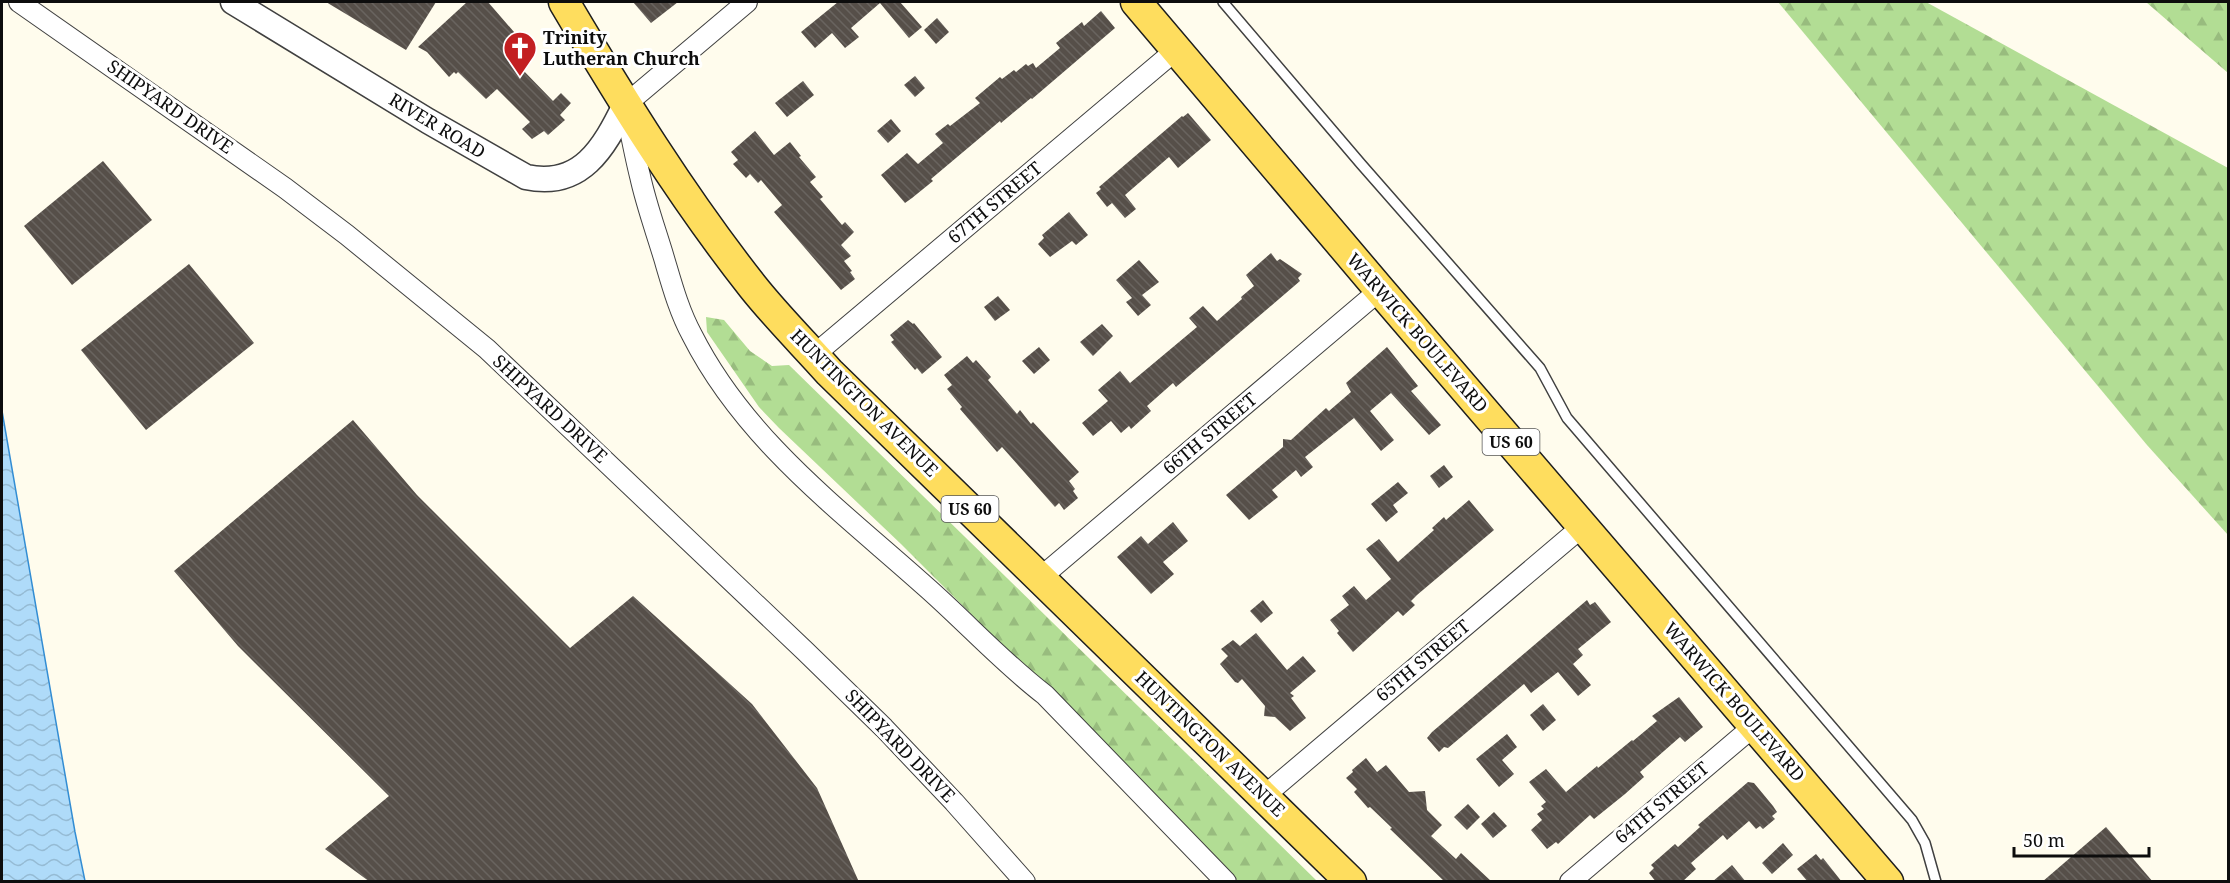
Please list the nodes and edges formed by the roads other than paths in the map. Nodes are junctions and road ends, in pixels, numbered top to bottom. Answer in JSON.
{"nodes":[{"id":1,"x":19,"y":2,"type":"edge"},
{"id":2,"x":233,"y":2,"type":"edge"},
{"id":3,"x":564,"y":2,"type":"edge"},
{"id":4,"x":747,"y":2,"type":"edge"},
{"id":5,"x":1136,"y":2,"type":"edge"},
{"id":6,"x":1223,"y":2,"type":"edge"},
{"id":7,"x":1176,"y":50,"type":"junction"},
{"id":8,"x":625,"y":105,"type":"junction"},
{"id":9,"x":1380,"y":290,"type":"junction"},
{"id":10,"x":814,"y":356,"type":"junction"},
{"id":11,"x":1583,"y":526,"type":"junction"},
{"id":12,"x":1040,"y":578,"type":"junction"},
{"id":13,"x":1754,"y":726,"type":"junction"},
{"id":14,"x":1264,"y":796,"type":"junction"},
{"id":15,"x":1025,"y":882,"type":"edge"},
{"id":16,"x":1226,"y":882,"type":"edge"},
{"id":17,"x":1351,"y":882,"type":"edge"},
{"id":18,"x":1570,"y":882,"type":"edge"},
{"id":19,"x":1888,"y":882,"type":"edge"},
{"id":20,"x":1936,"y":882,"type":"edge"}],
"edges":[{"from":1,"to":15,"type":"street","name":"SHIPYARD DRIVE"},
{"from":2,"to":8,"type":"street","name":"RIVER ROAD"},
{"from":3,"to":8,"type":"main road","name":"HUNTINGTON AVENUE","number":"US 60"},
{"from":4,"to":8,"type":"street"},
{"from":5,"to":7,"type":"main road","name":"WARWICK BOULEVARD","number":"US 60"},
{"from":6,"to":20,"type":"lane"},
{"from":7,"to":9,"type":"main road","name":"WARWICK BOULEVARD","number":"US 60"},
{"from":7,"to":10,"type":"street","name":"67TH STREET"},
{"from":8,"to":10,"type":"main road","name":"HUNTINGTON AVENUE","number":"US 60"},
{"from":8,"to":16,"type":"street"},
{"from":9,"to":11,"type":"main road","name":"WARWICK BOULEVARD","number":"US 60"},
{"from":9,"to":12,"type":"street","name":"66TH STREET"},
{"from":10,"to":12,"type":"main road","name":"HUNTINGTON AVENUE","number":"US 60"},
{"from":11,"to":13,"type":"main road","name":"WARWICK BOULEVARD","number":"US 60"},
{"from":11,"to":14,"type":"street","name":"65TH STREET"},
{"from":12,"to":14,"type":"main road","name":"HUNTINGTON AVENUE","number":"US 60"},
{"from":13,"to":18,"type":"street","name":"64TH STREET"},
{"from":13,"to":19,"type":"main road","name":"WARWICK BOULEVARD","number":"US 60"},
{"from":14,"to":17,"type":"main road","name":"HUNTINGTON AVENUE","number":"US 60"}]}
